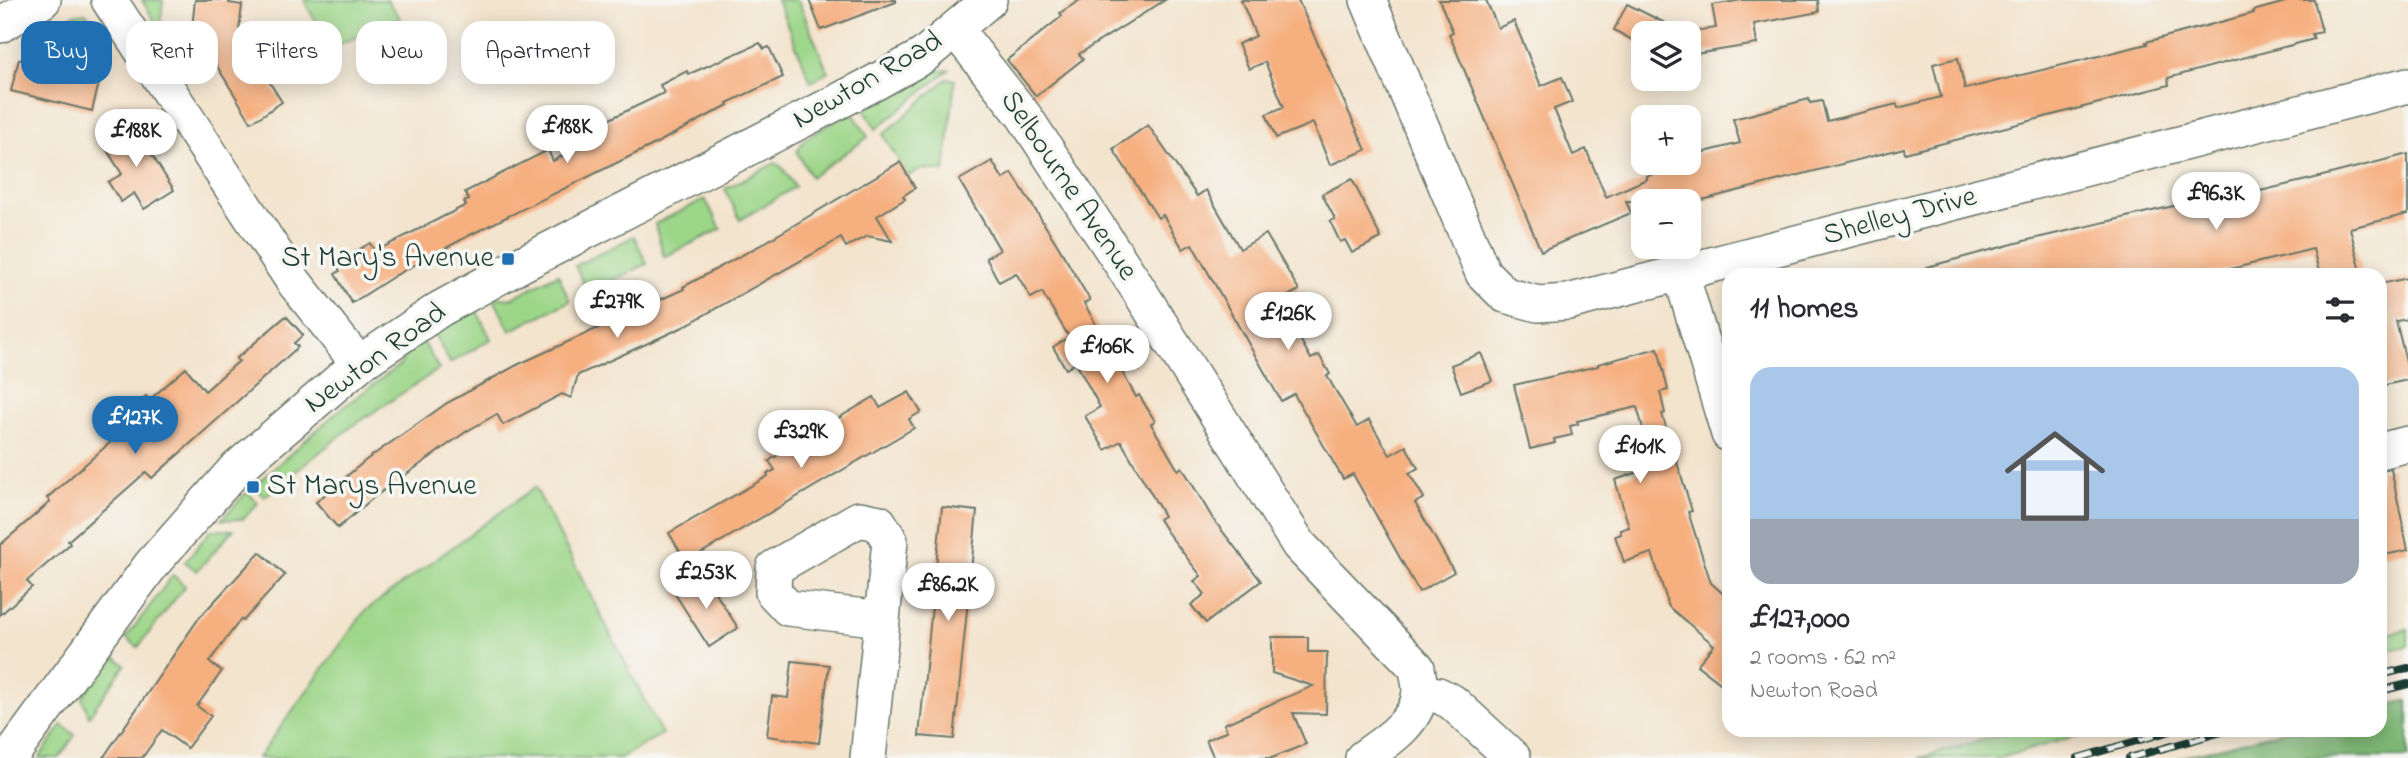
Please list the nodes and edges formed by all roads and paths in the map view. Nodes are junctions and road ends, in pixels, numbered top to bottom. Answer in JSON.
{"nodes":[{"id":1,"x":43,"y":0,"type":"edge"},
{"id":2,"x":109,"y":0,"type":"edge"},
{"id":3,"x":989,"y":0,"type":"edge"},
{"id":4,"x":1368,"y":0,"type":"edge"},
{"id":5,"x":0,"y":25,"type":"edge"},
{"id":6,"x":956,"y":30,"type":"junction"},
{"id":7,"x":2408,"y":85,"type":"edge"},
{"id":8,"x":1681,"y":274,"type":"junction"},
{"id":9,"x":359,"y":364,"type":"junction"},
{"id":10,"x":1722,"y":411,"type":"edge"},
{"id":11,"x":2408,"y":444,"type":"edge"},
{"id":12,"x":2387,"y":449,"type":"edge"},
{"id":13,"x":882,"y":619,"type":"dead end"},
{"id":14,"x":1420,"y":693,"type":"junction"},
{"id":15,"x":9,"y":758,"type":"edge"},
{"id":16,"x":868,"y":758,"type":"edge"},
{"id":17,"x":1363,"y":758,"type":"edge"},
{"id":18,"x":1513,"y":758,"type":"edge"}],
"edges":[{"from":1,"to":5,"type":"street"},
{"from":2,"to":9,"type":"street"},
{"from":3,"to":6,"type":"street","name":"Newton Road"},
{"from":4,"to":8,"type":"street","name":"Shelley Drive"},
{"from":6,"to":9,"type":"street","name":"Newton Road"},
{"from":6,"to":14,"type":"street","name":"Selbourne Avenue"},
{"from":7,"to":8,"type":"street","name":"Shelley Drive"},
{"from":8,"to":10,"type":"street"},
{"from":9,"to":15,"type":"street","name":"Newton Road"},
{"from":11,"to":12,"type":"street"},
{"from":13,"to":16,"type":"street"},
{"from":14,"to":17,"type":"street"},
{"from":14,"to":18,"type":"street"}]}
